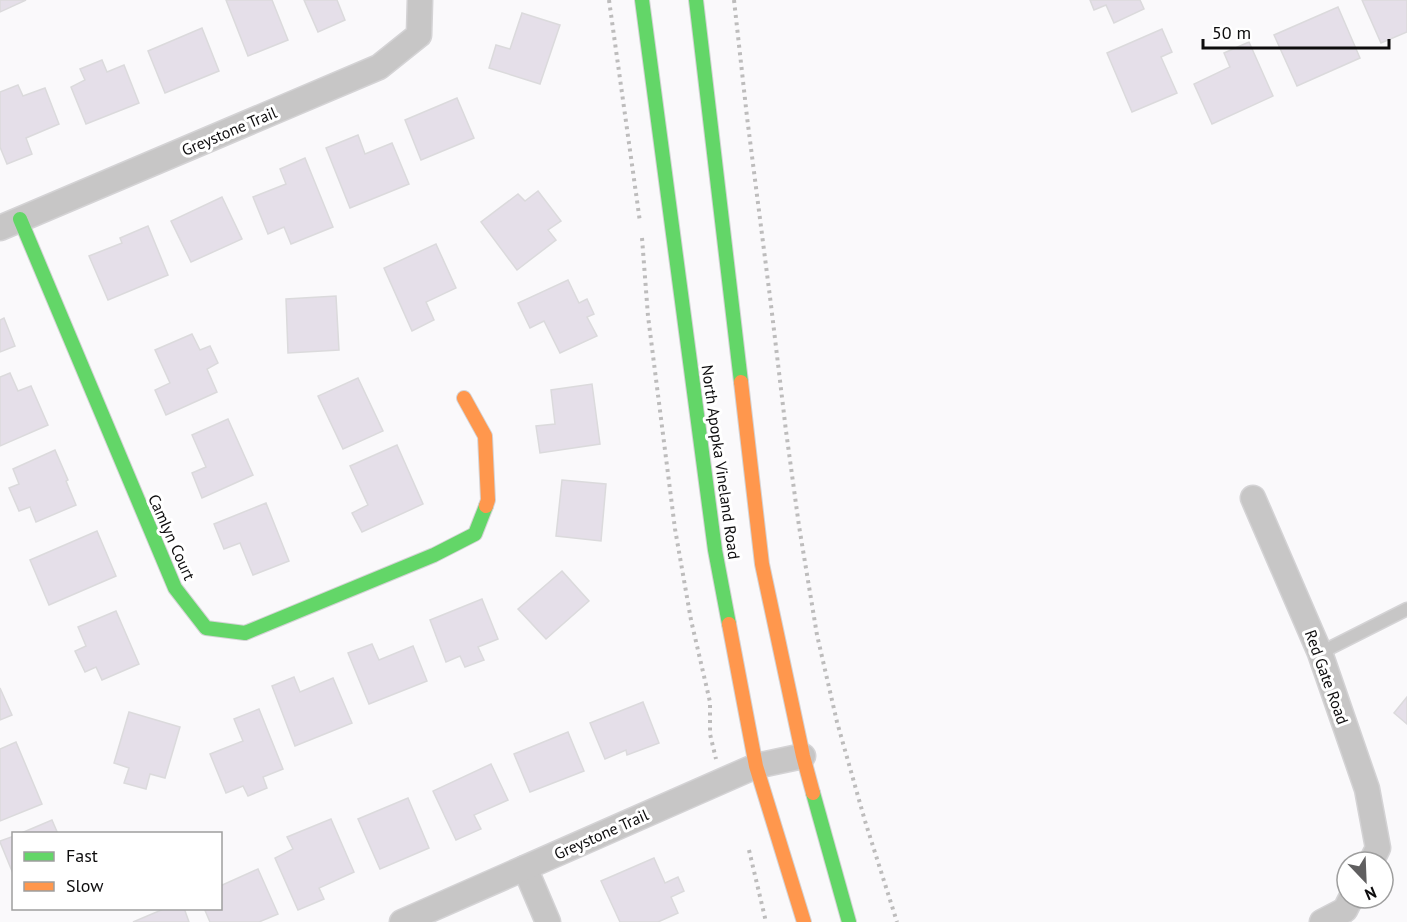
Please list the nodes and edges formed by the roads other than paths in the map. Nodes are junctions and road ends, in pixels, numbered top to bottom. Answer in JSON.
{"nodes":[{"id":1,"x":420,"y":0,"type":"edge"},
{"id":2,"x":642,"y":0,"type":"edge"},
{"id":3,"x":696,"y":0,"type":"edge"},
{"id":4,"x":10,"y":224,"type":"edge"},
{"id":5,"x":464,"y":398,"type":"dead end"},
{"id":6,"x":1253,"y":498,"type":"dead end"},
{"id":7,"x":1407,"y":609,"type":"edge"},
{"id":8,"x":1320,"y":653,"type":"junction"},
{"id":9,"x":803,"y":756,"type":"junction"},
{"id":10,"x":756,"y":766,"type":"junction"},
{"id":11,"x":1377,"y":850,"type":"edge"},
{"id":12,"x":525,"y":868,"type":"junction"},
{"id":13,"x":1345,"y":910,"type":"edge"},
{"id":14,"x":402,"y":922,"type":"edge"},
{"id":15,"x":548,"y":922,"type":"edge"},
{"id":16,"x":804,"y":922,"type":"edge"},
{"id":17,"x":849,"y":922,"type":"edge"},
{"id":18,"x":1322,"y":922,"type":"edge"}],
"edges":[{"from":1,"to":4,"type":"street","name":"Greystone Trail"},
{"from":2,"to":10,"type":"street","name":"North Apopka Vineland Road"},
{"from":3,"to":9,"type":"street","name":"North Apopka Vineland Road"},
{"from":4,"to":5,"type":"street","name":"Camlyn Court"},
{"from":6,"to":8,"type":"street","name":"Red Gate Road"},
{"from":7,"to":8,"type":"lane"},
{"from":8,"to":11,"type":"street","name":"Red Gate Road"},
{"from":9,"to":10,"type":"street","name":"Greystone Trail"},
{"from":9,"to":17,"type":"street","name":"North Apopka Vineland Road"},
{"from":10,"to":12,"type":"street","name":"Greystone Trail"},
{"from":10,"to":16,"type":"street","name":"North Apopka Vineland Road"},
{"from":12,"to":14,"type":"street","name":"Greystone Trail"},
{"from":12,"to":15,"type":"street"},
{"from":13,"to":18,"type":"street"}]}
